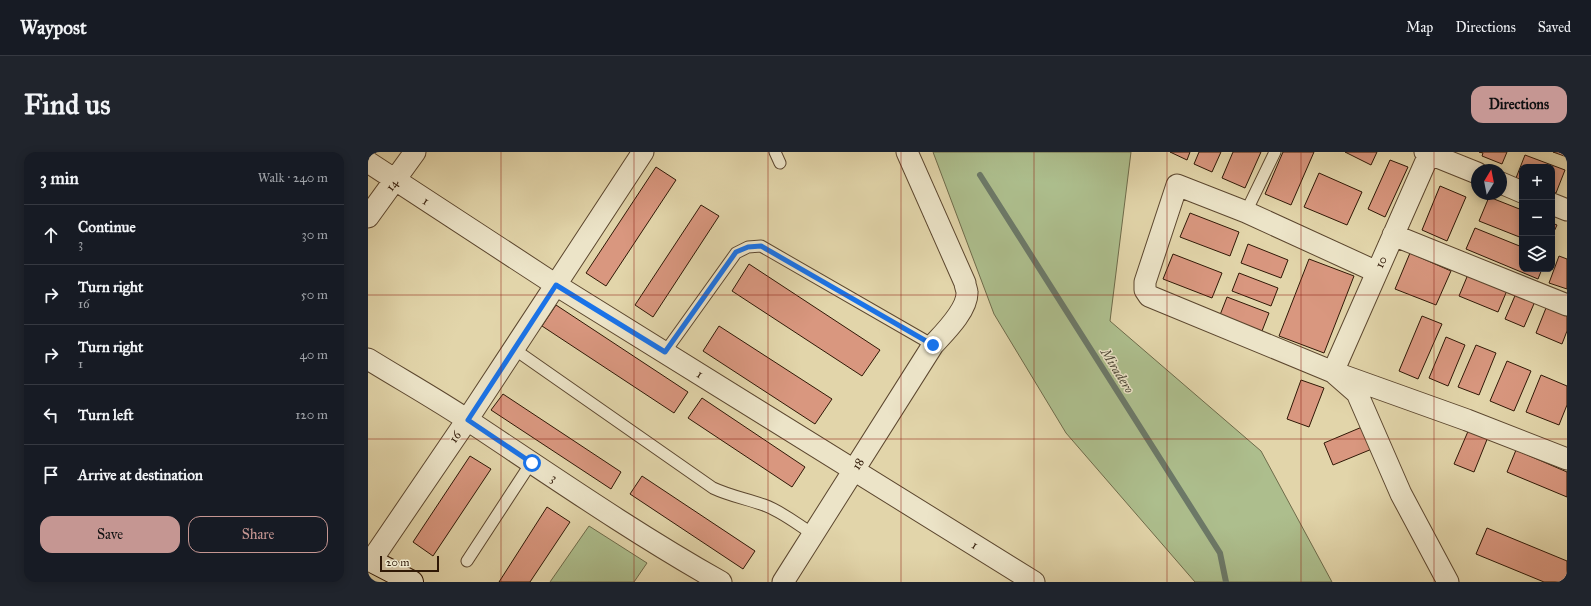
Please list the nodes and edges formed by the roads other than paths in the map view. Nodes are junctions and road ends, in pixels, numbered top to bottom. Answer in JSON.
{"nodes":[{"id":1,"x":415,"y":152,"type":"edge"},
{"id":2,"x":643,"y":152,"type":"edge"},
{"id":3,"x":775,"y":152,"type":"edge"},
{"id":4,"x":907,"y":152,"type":"edge"},
{"id":5,"x":1275,"y":152,"type":"edge"},
{"id":6,"x":1428,"y":153,"type":"edge"},
{"id":7,"x":368,"y":162,"type":"edge"},
{"id":8,"x":780,"y":163,"type":"dead end"},
{"id":9,"x":1471,"y":171,"type":"edge"},
{"id":10,"x":395,"y":181,"type":"junction"},
{"id":11,"x":1507,"y":186,"type":"edge"},
{"id":12,"x":1519,"y":191,"type":"edge"},
{"id":13,"x":1555,"y":205,"type":"edge"},
{"id":14,"x":1567,"y":210,"type":"edge"},
{"id":15,"x":1246,"y":212,"type":"junction"},
{"id":16,"x":368,"y":217,"type":"edge"},
{"id":17,"x":1393,"y":235,"type":"junction"},
{"id":18,"x":1377,"y":272,"type":"junction"},
{"id":19,"x":556,"y":285,"type":"junction"},
{"id":20,"x":1567,"y":305,"type":"edge"},
{"id":21,"x":933,"y":345,"type":"junction"},
{"id":22,"x":514,"y":349,"type":"junction"},
{"id":23,"x":665,"y":352,"type":"junction"},
{"id":24,"x":368,"y":360,"type":"edge"},
{"id":25,"x":1333,"y":372,"type":"junction"},
{"id":26,"x":468,"y":420,"type":"junction"},
{"id":27,"x":1567,"y":459,"type":"edge"},
{"id":28,"x":532,"y":463,"type":"junction"},
{"id":29,"x":854,"y":470,"type":"junction"},
{"id":30,"x":813,"y":534,"type":"junction"},
{"id":31,"x":370,"y":560,"type":"edge"},
{"id":32,"x":467,"y":561,"type":"dead end"},
{"id":33,"x":412,"y":582,"type":"edge"},
{"id":34,"x":721,"y":582,"type":"edge"},
{"id":35,"x":783,"y":582,"type":"edge"},
{"id":36,"x":1034,"y":582,"type":"edge"},
{"id":37,"x":1448,"y":582,"type":"edge"}],
"edges":[{"from":1,"to":10,"type":"street","name":"14"},
{"from":2,"to":19,"type":"street","name":"16"},
{"from":3,"to":8,"type":"lane"},
{"from":4,"to":21,"type":"street","name":"18"},
{"from":5,"to":15,"type":"lane"},
{"from":6,"to":9,"type":"street"},
{"from":6,"to":17,"type":"street","name":"10"},
{"from":7,"to":10,"type":"street","name":"1"},
{"from":10,"to":16,"type":"street","name":"14"},
{"from":10,"to":19,"type":"street","name":"1"},
{"from":11,"to":12,"type":"street"},
{"from":13,"to":14,"type":"street"},
{"from":15,"to":18,"type":"street"},
{"from":15,"to":25,"type":"street"},
{"from":17,"to":18,"type":"street","name":"10"},
{"from":17,"to":20,"type":"street"},
{"from":18,"to":25,"type":"street","name":"10"},
{"from":19,"to":22,"type":"street","name":"16"},
{"from":19,"to":23,"type":"street","name":"1"},
{"from":21,"to":23,"type":"lane"},
{"from":21,"to":29,"type":"street","name":"18"},
{"from":22,"to":26,"type":"street","name":"16"},
{"from":22,"to":30,"type":"lane"},
{"from":23,"to":29,"type":"street","name":"1"},
{"from":24,"to":26,"type":"street","name":"3"},
{"from":25,"to":27,"type":"street"},
{"from":25,"to":37,"type":"street"},
{"from":26,"to":28,"type":"street","name":"3"},
{"from":26,"to":31,"type":"street","name":"16"},
{"from":28,"to":32,"type":"lane"},
{"from":28,"to":34,"type":"street","name":"3"},
{"from":29,"to":30,"type":"street","name":"18"},
{"from":29,"to":36,"type":"street","name":"1"},
{"from":30,"to":35,"type":"street","name":"18"},
{"from":31,"to":33,"type":"main road"}]}
